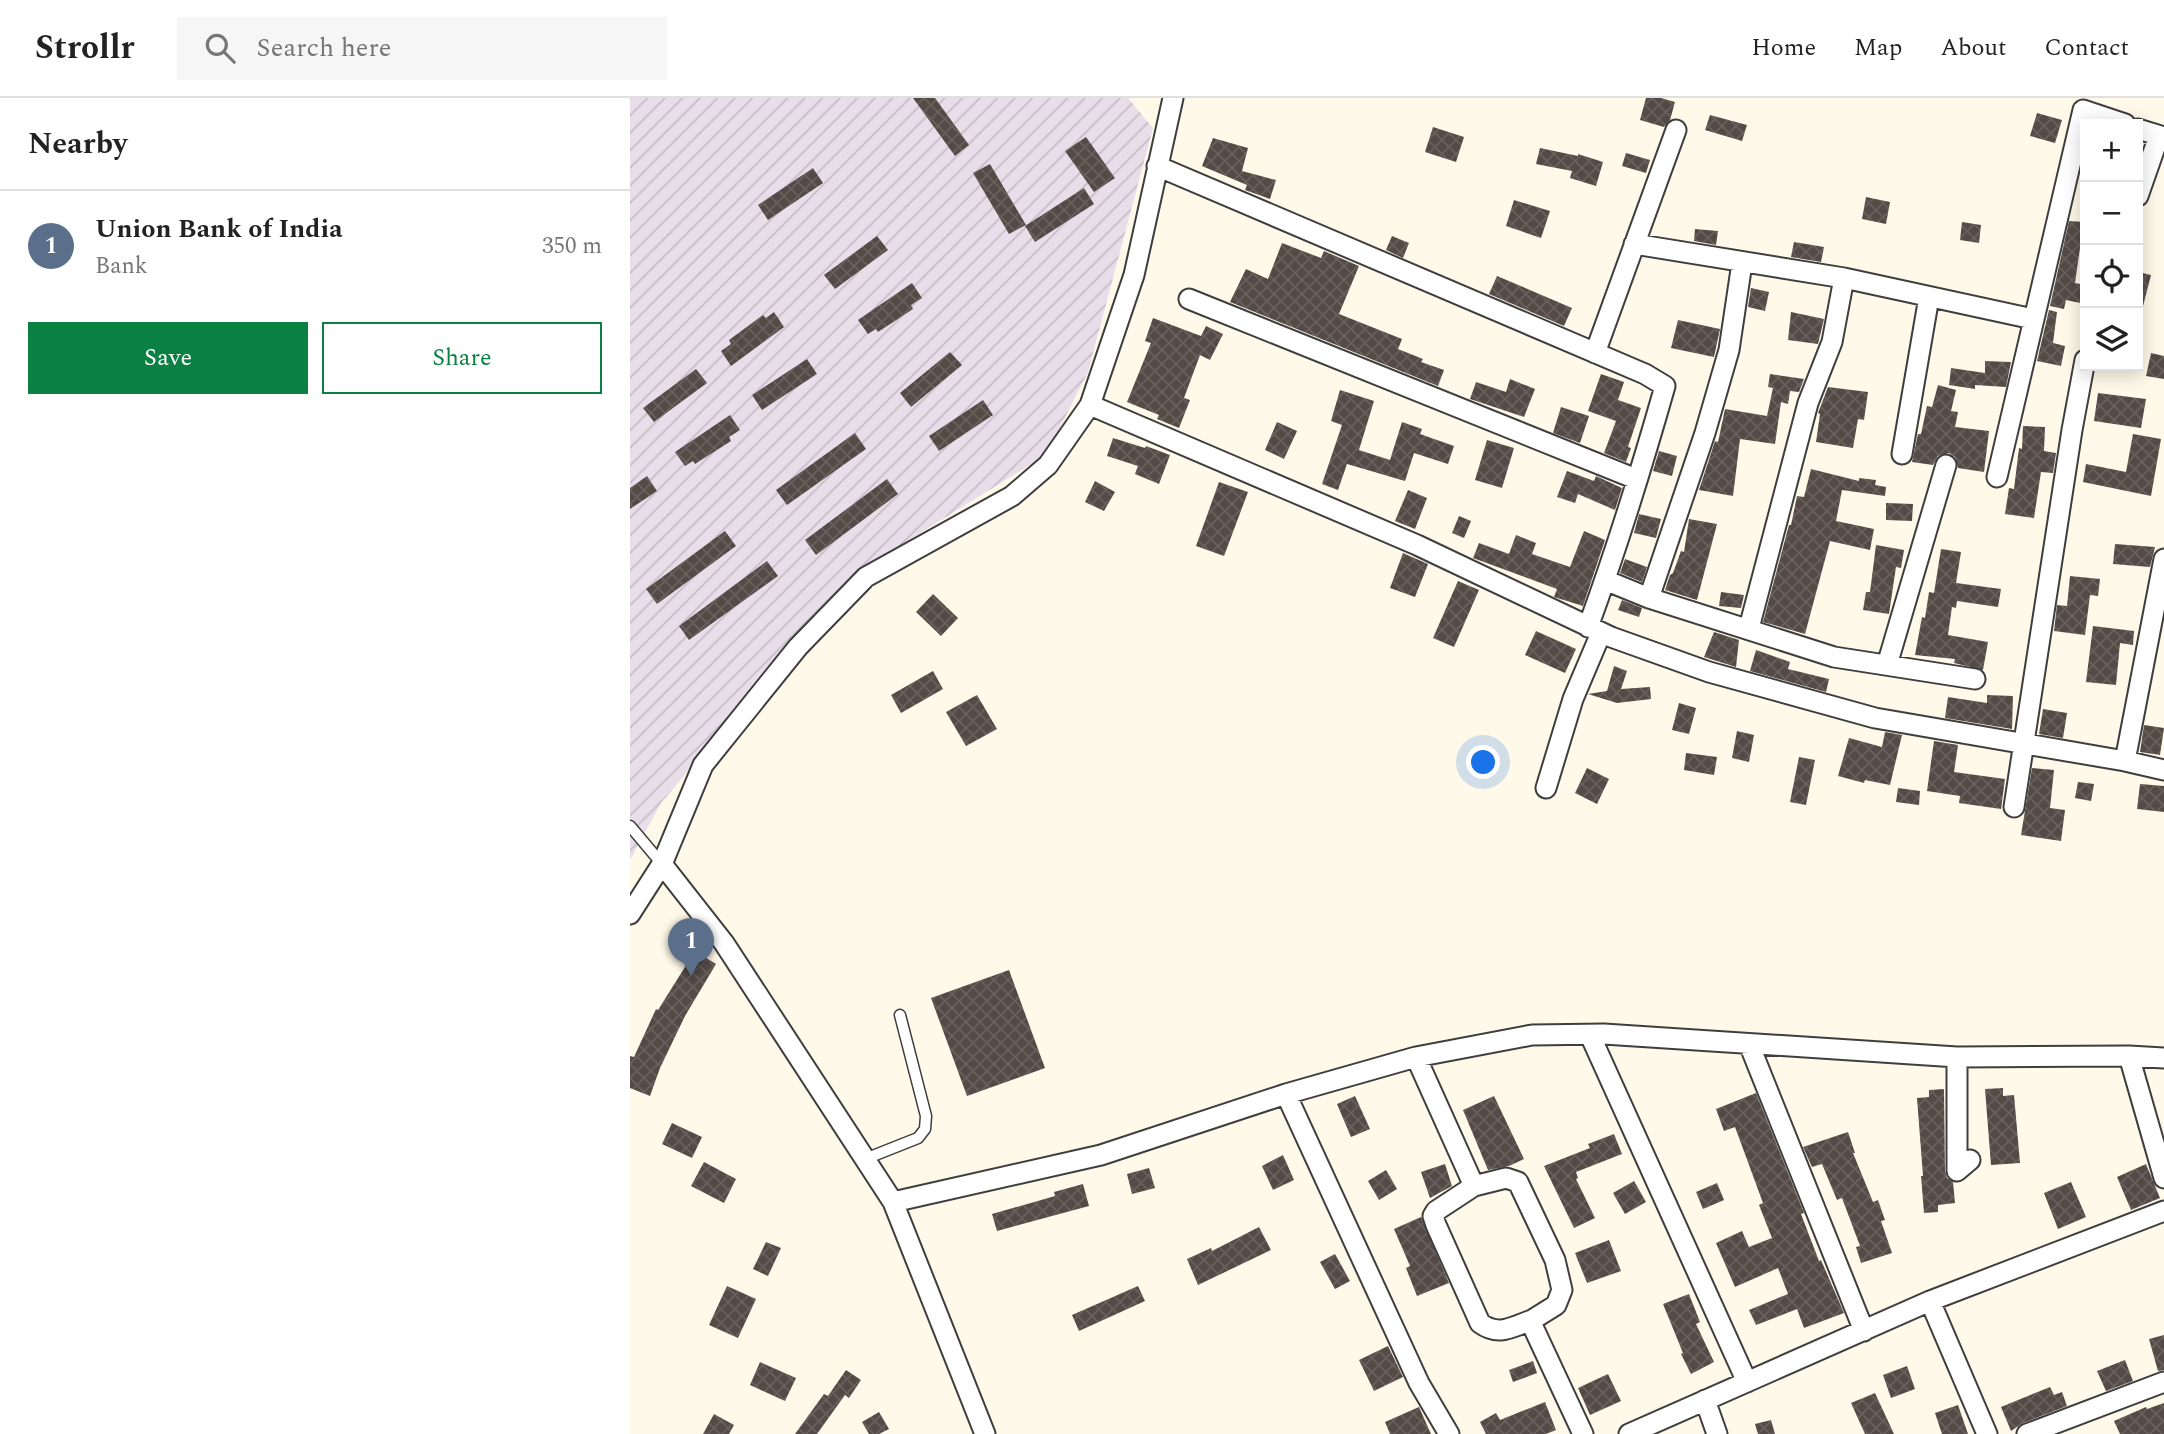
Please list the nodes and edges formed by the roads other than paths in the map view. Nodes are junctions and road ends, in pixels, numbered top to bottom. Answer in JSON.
{"nodes":[{"id":1,"x":1173,"y":98,"type":"edge"},
{"id":2,"x":2081,"y":119,"type":"edge"},
{"id":3,"x":2110,"y":119,"type":"edge"},
{"id":4,"x":2080,"y":123,"type":"edge"},
{"id":5,"x":1675,"y":130,"type":"dead end"},
{"id":6,"x":2143,"y":130,"type":"edge"},
{"id":7,"x":2162,"y":136,"type":"edge"},
{"id":8,"x":1157,"y":166,"type":"junction"},
{"id":9,"x":2143,"y":183,"type":"edge"},
{"id":10,"x":1634,"y":244,"type":"junction"},
{"id":11,"x":1742,"y":263,"type":"junction"},
{"id":12,"x":1844,"y":278,"type":"junction"},
{"id":13,"x":1929,"y":297,"type":"junction"},
{"id":14,"x":1189,"y":299,"type":"dead end"},
{"id":15,"x":2033,"y":319,"type":"junction"},
{"id":16,"x":1595,"y":353,"type":"junction"},
{"id":17,"x":2083,"y":371,"type":"edge"},
{"id":18,"x":1090,"y":405,"type":"junction"},
{"id":19,"x":1902,"y":454,"type":"dead end"},
{"id":20,"x":1946,"y":465,"type":"dead end"},
{"id":21,"x":1997,"y":477,"type":"dead end"},
{"id":22,"x":1636,"y":479,"type":"junction"},
{"id":23,"x":2164,"y":559,"type":"edge"},
{"id":24,"x":1605,"y":580,"type":"junction"},
{"id":25,"x":1649,"y":598,"type":"junction"},
{"id":26,"x":1749,"y":628,"type":"junction"},
{"id":27,"x":1595,"y":630,"type":"junction"},
{"id":28,"x":1887,"y":665,"type":"junction"},
{"id":29,"x":1975,"y":679,"type":"dead end"},
{"id":30,"x":2025,"y":743,"type":"junction"},
{"id":31,"x":2125,"y":761,"type":"junction"},
{"id":32,"x":2164,"y":770,"type":"edge"},
{"id":33,"x":1546,"y":788,"type":"dead end"},
{"id":34,"x":2014,"y":807,"type":"dead end"},
{"id":35,"x":630,"y":826,"type":"edge"},
{"id":36,"x":662,"y":864,"type":"junction"},
{"id":37,"x":630,"y":914,"type":"edge"},
{"id":38,"x":900,"y":1015,"type":"dead end"},
{"id":39,"x":1590,"y":1035,"type":"junction"},
{"id":40,"x":1749,"y":1044,"type":"junction"},
{"id":41,"x":2129,"y":1056,"type":"junction"},
{"id":42,"x":1416,"y":1057,"type":"junction"},
{"id":43,"x":1957,"y":1057,"type":"junction"},
{"id":44,"x":2164,"y":1058,"type":"edge"},
{"id":45,"x":1286,"y":1094,"type":"junction"},
{"id":46,"x":865,"y":1159,"type":"junction"},
{"id":47,"x":1970,"y":1160,"type":"dead end"},
{"id":48,"x":2164,"y":1178,"type":"edge"},
{"id":49,"x":1474,"y":1186,"type":"junction"},
{"id":50,"x":893,"y":1202,"type":"junction"},
{"id":51,"x":2164,"y":1211,"type":"edge"},
{"id":52,"x":1930,"y":1301,"type":"junction"},
{"id":53,"x":1532,"y":1320,"type":"junction"},
{"id":54,"x":1864,"y":1331,"type":"junction"},
{"id":55,"x":1746,"y":1382,"type":"junction"},
{"id":56,"x":2164,"y":1382,"type":"edge"},
{"id":57,"x":1705,"y":1400,"type":"junction"},
{"id":58,"x":985,"y":1434,"type":"edge"},
{"id":59,"x":1449,"y":1434,"type":"edge"},
{"id":60,"x":1583,"y":1434,"type":"edge"},
{"id":61,"x":1629,"y":1434,"type":"edge"},
{"id":62,"x":1717,"y":1434,"type":"edge"},
{"id":63,"x":1987,"y":1434,"type":"edge"},
{"id":64,"x":2027,"y":1434,"type":"edge"}],
"edges":[{"from":1,"to":8,"type":"street"},
{"from":2,"to":3,"type":"street"},
{"from":4,"to":15,"type":"street"},
{"from":5,"to":10,"type":"street"},
{"from":6,"to":7,"type":"street"},
{"from":7,"to":9,"type":"street"},
{"from":8,"to":16,"type":"street"},
{"from":8,"to":18,"type":"street"},
{"from":10,"to":11,"type":"street"},
{"from":10,"to":16,"type":"street"},
{"from":11,"to":12,"type":"street"},
{"from":11,"to":25,"type":"street"},
{"from":12,"to":13,"type":"street"},
{"from":12,"to":26,"type":"street"},
{"from":13,"to":15,"type":"street"},
{"from":13,"to":19,"type":"street"},
{"from":14,"to":22,"type":"street"},
{"from":15,"to":21,"type":"street"},
{"from":16,"to":22,"type":"street"},
{"from":17,"to":30,"type":"street"},
{"from":18,"to":27,"type":"street"},
{"from":18,"to":36,"type":"street"},
{"from":20,"to":28,"type":"street"},
{"from":22,"to":24,"type":"street"},
{"from":23,"to":31,"type":"street"},
{"from":24,"to":25,"type":"street"},
{"from":24,"to":27,"type":"street"},
{"from":25,"to":26,"type":"street"},
{"from":26,"to":28,"type":"street"},
{"from":27,"to":30,"type":"street"},
{"from":27,"to":33,"type":"street"},
{"from":28,"to":29,"type":"street"},
{"from":30,"to":31,"type":"street"},
{"from":30,"to":34,"type":"street"},
{"from":31,"to":32,"type":"street"},
{"from":35,"to":36,"type":"lane"},
{"from":36,"to":37,"type":"street"},
{"from":36,"to":46,"type":"street"},
{"from":38,"to":46,"type":"lane"},
{"from":39,"to":40,"type":"street"},
{"from":39,"to":42,"type":"street"},
{"from":39,"to":55,"type":"street"},
{"from":40,"to":43,"type":"street"},
{"from":40,"to":54,"type":"street"},
{"from":41,"to":43,"type":"street"},
{"from":41,"to":44,"type":"street"},
{"from":41,"to":48,"type":"street"},
{"from":42,"to":45,"type":"street"},
{"from":42,"to":49,"type":"street"},
{"from":43,"to":47,"type":"street"},
{"from":45,"to":50,"type":"street"},
{"from":45,"to":59,"type":"street"},
{"from":46,"to":50,"type":"street"},
{"from":49,"to":53,"type":"street"},
{"from":49,"to":53,"type":"street"},
{"from":50,"to":58,"type":"street"},
{"from":51,"to":52,"type":"street"},
{"from":52,"to":54,"type":"street"},
{"from":52,"to":63,"type":"street"},
{"from":53,"to":60,"type":"street"},
{"from":54,"to":55,"type":"street"},
{"from":55,"to":57,"type":"street"},
{"from":56,"to":64,"type":"street"},
{"from":57,"to":61,"type":"street"},
{"from":57,"to":62,"type":"street"}]}
